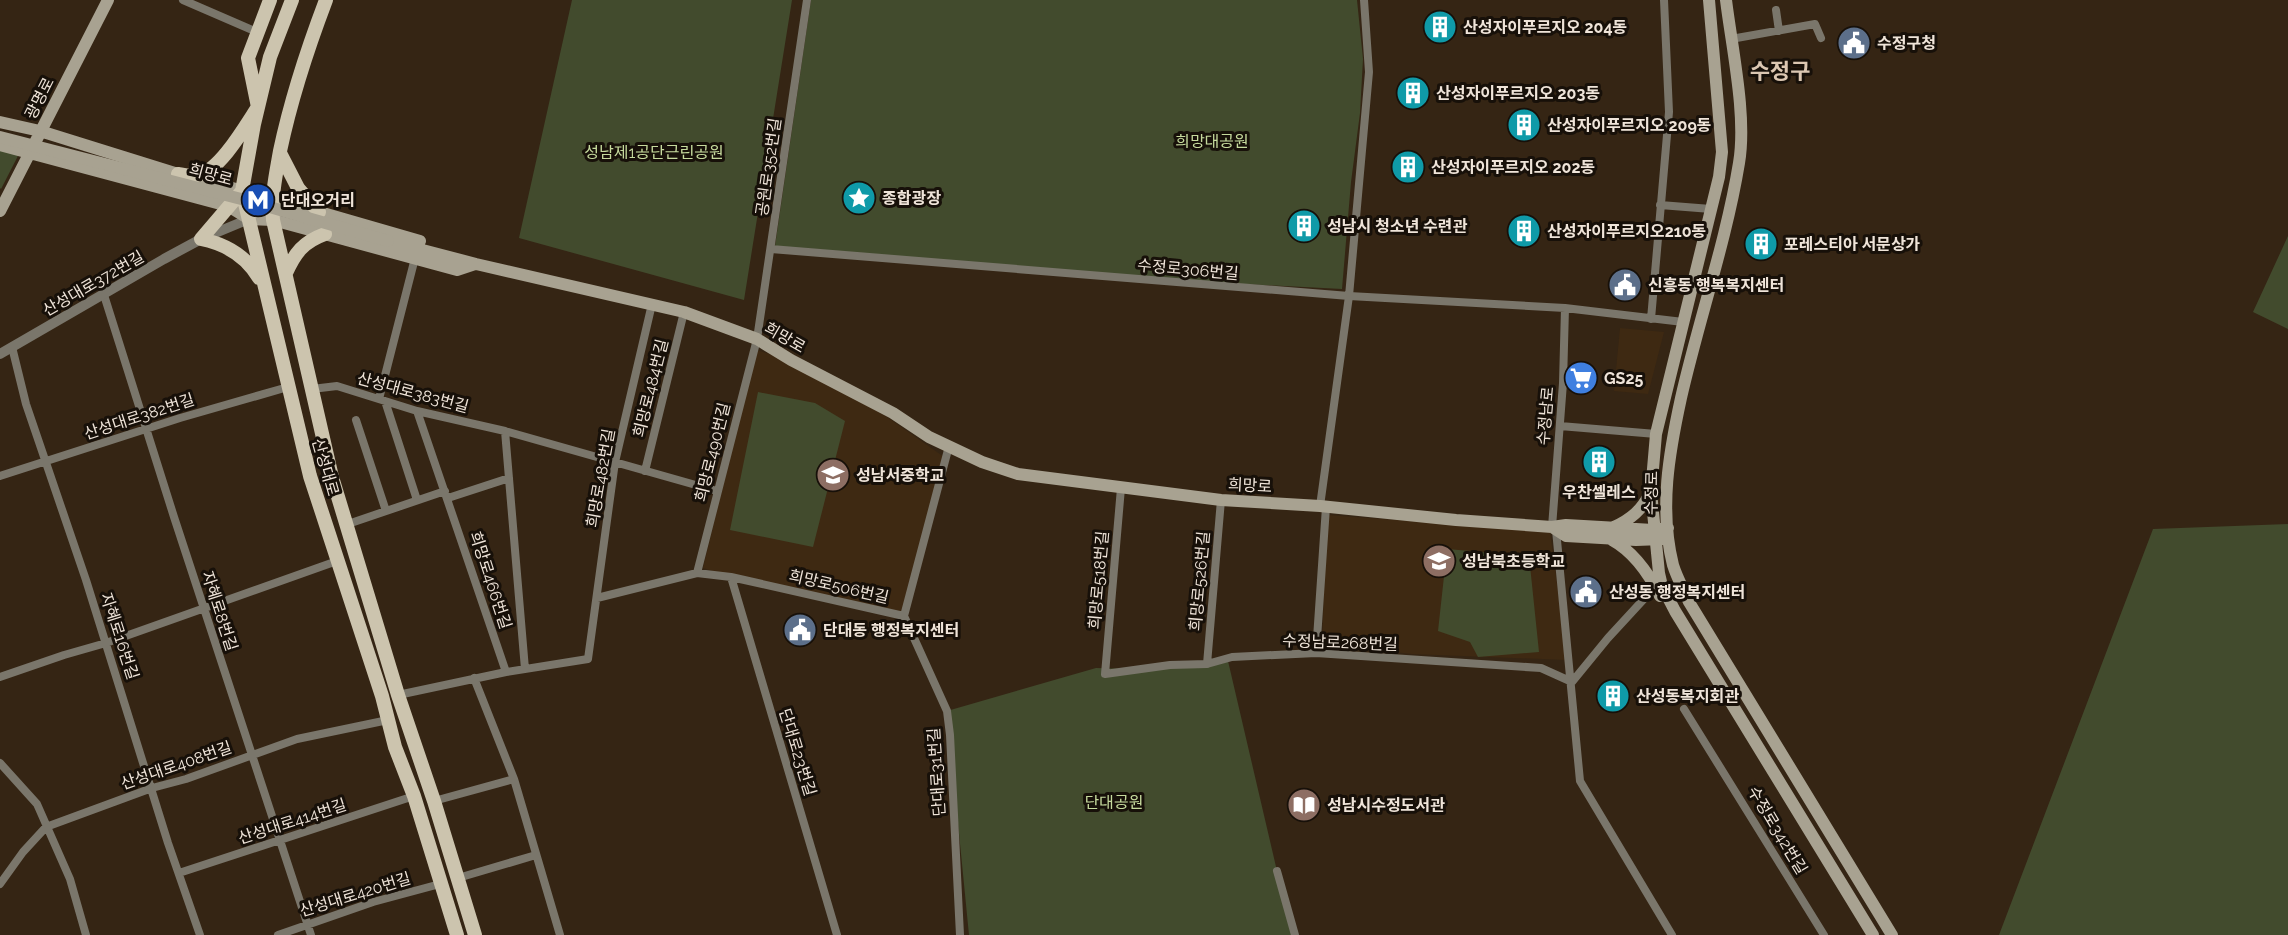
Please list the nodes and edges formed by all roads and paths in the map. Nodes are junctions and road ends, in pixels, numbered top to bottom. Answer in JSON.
{"nodes":[{"id":1,"x":108,"y":0,"type":"edge"},
{"id":2,"x":183,"y":0,"type":"edge"},
{"id":3,"x":270,"y":0,"type":"edge"},
{"id":4,"x":292,"y":0,"type":"edge"},
{"id":5,"x":326,"y":0,"type":"edge"},
{"id":6,"x":807,"y":0,"type":"edge"},
{"id":7,"x":1364,"y":0,"type":"edge"},
{"id":8,"x":1664,"y":0,"type":"edge"},
{"id":9,"x":1709,"y":0,"type":"edge"},
{"id":10,"x":1726,"y":0,"type":"edge"},
{"id":11,"x":1776,"y":10,"type":"dead end"},
{"id":12,"x":1779,"y":31,"type":"junction"},
{"id":13,"x":257,"y":32,"type":"junction"},
{"id":14,"x":1821,"y":38,"type":"dead end"},
{"id":15,"x":1731,"y":39,"type":"junction"},
{"id":16,"x":258,"y":107,"type":"junction"},
{"id":17,"x":0,"y":122,"type":"edge"},
{"id":18,"x":40,"y":131,"type":"junction"},
{"id":19,"x":0,"y":137,"type":"edge"},
{"id":20,"x":0,"y":145,"type":"edge"},
{"id":21,"x":30,"y":152,"type":"junction"},
{"id":22,"x":1722,"y":152,"type":"junction"},
{"id":23,"x":280,"y":153,"type":"junction"},
{"id":24,"x":1740,"y":155,"type":"junction"},
{"id":25,"x":178,"y":174,"type":"junction"},
{"id":26,"x":242,"y":191,"type":"junction"},
{"id":27,"x":271,"y":198,"type":"junction"},
{"id":28,"x":1660,"y":205,"type":"junction"},
{"id":29,"x":228,"y":206,"type":"junction"},
{"id":30,"x":1712,"y":208,"type":"junction"},
{"id":31,"x":0,"y":212,"type":"edge"},
{"id":32,"x":319,"y":212,"type":"junction"},
{"id":33,"x":249,"y":219,"type":"junction"},
{"id":34,"x":273,"y":220,"type":"junction"},
{"id":35,"x":325,"y":234,"type":"junction"},
{"id":36,"x":201,"y":239,"type":"junction"},
{"id":37,"x":771,"y":249,"type":"junction"},
{"id":38,"x":415,"y":258,"type":"junction"},
{"id":39,"x":476,"y":264,"type":"junction"},
{"id":40,"x":286,"y":273,"type":"junction"},
{"id":41,"x":263,"y":283,"type":"junction"},
{"id":42,"x":104,"y":295,"type":"junction"},
{"id":43,"x":1349,"y":296,"type":"junction"},
{"id":44,"x":652,"y":304,"type":"junction"},
{"id":45,"x":1565,"y":308,"type":"junction"},
{"id":46,"x":684,"y":312,"type":"junction"},
{"id":47,"x":1651,"y":319,"type":"junction"},
{"id":48,"x":1683,"y":322,"type":"junction"},
{"id":49,"x":757,"y":339,"type":"junction"},
{"id":50,"x":12,"y":347,"type":"junction"},
{"id":51,"x":0,"y":354,"type":"edge"},
{"id":52,"x":288,"y":387,"type":"junction"},
{"id":53,"x":312,"y":389,"type":"junction"},
{"id":54,"x":382,"y":400,"type":"junction"},
{"id":55,"x":417,"y":411,"type":"junction"},
{"id":56,"x":356,"y":420,"type":"dead end"},
{"id":57,"x":1560,"y":426,"type":"junction"},
{"id":58,"x":146,"y":429,"type":"junction"},
{"id":59,"x":505,"y":431,"type":"junction"},
{"id":60,"x":1656,"y":434,"type":"junction"},
{"id":61,"x":949,"y":446,"type":"junction"},
{"id":62,"x":45,"y":462,"type":"junction"},
{"id":63,"x":615,"y":462,"type":"junction"},
{"id":64,"x":645,"y":471,"type":"junction"},
{"id":65,"x":0,"y":476,"type":"edge"},
{"id":66,"x":509,"y":478,"type":"junction"},
{"id":67,"x":1121,"y":488,"type":"junction"},
{"id":68,"x":717,"y":491,"type":"junction"},
{"id":69,"x":1651,"y":492,"type":"junction"},
{"id":70,"x":447,"y":494,"type":"junction"},
{"id":71,"x":417,"y":500,"type":"junction"},
{"id":72,"x":1221,"y":500,"type":"junction"},
{"id":73,"x":1323,"y":506,"type":"junction"},
{"id":74,"x":386,"y":511,"type":"junction"},
{"id":75,"x":345,"y":525,"type":"junction"},
{"id":76,"x":1554,"y":528,"type":"junction"},
{"id":77,"x":1610,"y":533,"type":"junction"},
{"id":78,"x":1668,"y":533,"type":"junction"},
{"id":79,"x":1654,"y":535,"type":"junction"},
{"id":80,"x":337,"y":561,"type":"junction"},
{"id":81,"x":697,"y":573,"type":"junction"},
{"id":82,"x":730,"y":577,"type":"junction"},
{"id":83,"x":1655,"y":587,"type":"junction"},
{"id":84,"x":597,"y":598,"type":"junction"},
{"id":85,"x":204,"y":609,"type":"junction"},
{"id":86,"x":904,"y":616,"type":"junction"},
{"id":87,"x":1680,"y":619,"type":"junction"},
{"id":88,"x":106,"y":644,"type":"junction"},
{"id":89,"x":1316,"y":653,"type":"junction"},
{"id":90,"x":1207,"y":664,"type":"junction"},
{"id":91,"x":525,"y":669,"type":"junction"},
{"id":92,"x":506,"y":672,"type":"junction"},
{"id":93,"x":1105,"y":674,"type":"joint"},
{"id":94,"x":0,"y":677,"type":"edge"},
{"id":95,"x":474,"y":678,"type":"junction"},
{"id":96,"x":1572,"y":682,"type":"junction"},
{"id":97,"x":398,"y":695,"type":"junction"},
{"id":98,"x":1684,"y":709,"type":"dead end"},
{"id":99,"x":388,"y":720,"type":"junction"},
{"id":100,"x":251,"y":755,"type":"junction"},
{"id":101,"x":0,"y":763,"type":"edge"},
{"id":102,"x":513,"y":779,"type":"junction"},
{"id":103,"x":152,"y":788,"type":"junction"},
{"id":104,"x":414,"y":796,"type":"junction"},
{"id":105,"x":434,"y":801,"type":"junction"},
{"id":106,"x":46,"y":827,"type":"junction"},
{"id":107,"x":281,"y":841,"type":"junction"},
{"id":108,"x":536,"y":855,"type":"junction"},
{"id":109,"x":1277,"y":871,"type":"dead end"},
{"id":110,"x":178,"y":873,"type":"junction"},
{"id":111,"x":458,"y":878,"type":"junction"},
{"id":112,"x":0,"y":884,"type":"edge"},
{"id":113,"x":440,"y":884,"type":"junction"},
{"id":114,"x":307,"y":924,"type":"junction"},
{"id":115,"x":86,"y":935,"type":"edge"},
{"id":116,"x":200,"y":935,"type":"edge"},
{"id":117,"x":278,"y":935,"type":"edge"},
{"id":118,"x":311,"y":935,"type":"edge"},
{"id":119,"x":457,"y":935,"type":"edge"},
{"id":120,"x":475,"y":935,"type":"edge"},
{"id":121,"x":561,"y":935,"type":"edge"},
{"id":122,"x":837,"y":935,"type":"edge"},
{"id":123,"x":960,"y":935,"type":"edge"},
{"id":124,"x":1295,"y":935,"type":"edge"},
{"id":125,"x":1672,"y":935,"type":"edge"},
{"id":126,"x":1824,"y":935,"type":"edge"},
{"id":127,"x":1872,"y":935,"type":"edge"},
{"id":128,"x":1892,"y":935,"type":"edge"}],
"edges":[{"from":1,"to":18,"type":"main road","name":"광명로"},
{"from":2,"to":13,"type":"street"},
{"from":3,"to":13,"type":"main road"},
{"from":4,"to":16,"type":"main road","name":"산성대로"},
{"from":5,"to":23,"type":"main road","name":"산성대로"},
{"from":6,"to":37,"type":"street","name":"공원로352번길"},
{"from":7,"to":43,"type":"street"},
{"from":8,"to":28,"type":"street"},
{"from":9,"to":22,"type":"main road","name":"수정로"},
{"from":10,"to":15,"type":"main road","name":"수정로"},
{"from":11,"to":12,"type":"street"},
{"from":12,"to":14,"type":"street"},
{"from":12,"to":15,"type":"street"},
{"from":13,"to":16,"type":"main road"},
{"from":15,"to":24,"type":"main road","name":"수정로"},
{"from":16,"to":25,"type":"main road"},
{"from":16,"to":26,"type":"main road","name":"산성대로"},
{"from":17,"to":18,"type":"main road"},
{"from":18,"to":21,"type":"main road","name":"광명로"},
{"from":18,"to":25,"type":"main road"},
{"from":19,"to":39,"type":"main road","name":"희망로","bridge":true},
{"from":20,"to":21,"type":"main road"},
{"from":21,"to":29,"type":"main road"},
{"from":21,"to":31,"type":"main road","name":"광명로"},
{"from":22,"to":24,"type":"street"},
{"from":22,"to":30,"type":"main road","name":"수정로"},
{"from":23,"to":27,"type":"main road","name":"산성대로"},
{"from":23,"to":32,"type":"main road"},
{"from":24,"to":78,"type":"main road","name":"수정로"},
{"from":25,"to":26,"type":"main road"},
{"from":26,"to":27,"type":"main road"},
{"from":26,"to":29,"type":"main road"},
{"from":26,"to":33,"type":"main road","name":"산성대로"},
{"from":27,"to":32,"type":"main road"},
{"from":27,"to":34,"type":"main road","name":"산성대로"},
{"from":28,"to":30,"type":"street"},
{"from":28,"to":47,"type":"street"},
{"from":29,"to":33,"type":"main road"},
{"from":29,"to":36,"type":"main road"},
{"from":30,"to":48,"type":"main road","name":"수정로"},
{"from":32,"to":39,"type":"main road"},
{"from":33,"to":34,"type":"main road"},
{"from":33,"to":36,"type":"street","name":"산성대로372번길"},
{"from":33,"to":41,"type":"main road","name":"산성대로"},
{"from":34,"to":35,"type":"main road"},
{"from":34,"to":40,"type":"main road","name":"산성대로"},
{"from":35,"to":38,"type":"main road"},
{"from":35,"to":40,"type":"main road"},
{"from":36,"to":41,"type":"main road"},
{"from":36,"to":42,"type":"street","name":"산성대로372번길"},
{"from":37,"to":43,"type":"street","name":"수정로306번길"},
{"from":37,"to":49,"type":"street","name":"공원로352번길"},
{"from":38,"to":39,"type":"main road"},
{"from":38,"to":54,"type":"street"},
{"from":39,"to":44,"type":"main road","name":"희망로"},
{"from":40,"to":53,"type":"main road","name":"산성대로"},
{"from":41,"to":52,"type":"main road","name":"산성대로"},
{"from":42,"to":50,"type":"street","name":"산성대로372번길"},
{"from":42,"to":58,"type":"street","name":"자혜로8번길"},
{"from":43,"to":45,"type":"street","name":"수정로306번길"},
{"from":43,"to":73,"type":"street"},
{"from":44,"to":46,"type":"main road","name":"희망로"},
{"from":44,"to":63,"type":"street","name":"희망로482번길"},
{"from":45,"to":47,"type":"street","name":"수정로306번길"},
{"from":45,"to":57,"type":"street","name":"수정남로"},
{"from":46,"to":49,"type":"main road","name":"희망로"},
{"from":46,"to":64,"type":"street","name":"희망로484번길"},
{"from":47,"to":48,"type":"street","name":"수정로306번길"},
{"from":48,"to":60,"type":"main road","name":"수정로"},
{"from":49,"to":61,"type":"main road","name":"희망로"},
{"from":49,"to":68,"type":"street","name":"희망로490번길"},
{"from":50,"to":51,"type":"street","name":"산성대로372번길"},
{"from":50,"to":62,"type":"street","name":"자혜로16번길"},
{"from":52,"to":58,"type":"street","name":"산성대로382번길"},
{"from":52,"to":80,"type":"main road","name":"산성대로"},
{"from":53,"to":54,"type":"street","name":"산성대로383번길"},
{"from":53,"to":75,"type":"main road","name":"산성대로"},
{"from":54,"to":55,"type":"street","name":"산성대로383번길"},
{"from":54,"to":71,"type":"street"},
{"from":55,"to":59,"type":"street","name":"산성대로383번길"},
{"from":55,"to":70,"type":"street","name":"희망로466번길"},
{"from":56,"to":74,"type":"street"},
{"from":57,"to":60,"type":"street"},
{"from":57,"to":76,"type":"street","name":"수정남로"},
{"from":58,"to":62,"type":"street","name":"산성대로382번길"},
{"from":58,"to":85,"type":"street","name":"자혜로8번길"},
{"from":59,"to":63,"type":"street","name":"산성대로383번길"},
{"from":59,"to":66,"type":"street"},
{"from":60,"to":69,"type":"main road","name":"수정로"},
{"from":61,"to":67,"type":"main road","name":"희망로"},
{"from":61,"to":86,"type":"street","name":"희망로506번길"},
{"from":62,"to":65,"type":"street","name":"산성대로382번길"},
{"from":62,"to":88,"type":"street","name":"자혜로16번길"},
{"from":63,"to":64,"type":"street","name":"산성대로383번길"},
{"from":63,"to":84,"type":"street","name":"희망로482번길"},
{"from":64,"to":68,"type":"street","name":"산성대로383번길"},
{"from":66,"to":70,"type":"street"},
{"from":66,"to":91,"type":"street"},
{"from":67,"to":72,"type":"main road","name":"희망로"},
{"from":67,"to":93,"type":"street","name":"희망로518번길"},
{"from":68,"to":81,"type":"street","name":"희망로490번길"},
{"from":69,"to":77,"type":"main road"},
{"from":69,"to":79,"type":"main road","name":"수정로"},
{"from":70,"to":71,"type":"street"},
{"from":70,"to":92,"type":"street","name":"희망로466번길"},
{"from":71,"to":74,"type":"street"},
{"from":72,"to":73,"type":"main road","name":"희망로"},
{"from":72,"to":90,"type":"street","name":"희망로526번길"},
{"from":73,"to":76,"type":"main road","name":"희망로"},
{"from":73,"to":89,"type":"street"},
{"from":74,"to":75,"type":"street"},
{"from":75,"to":97,"type":"main road","name":"산성대로"},
{"from":76,"to":77,"type":"main road","name":"희망로"},
{"from":76,"to":96,"type":"street","name":"수정남로"},
{"from":77,"to":79,"type":"main road","name":"희망로"},
{"from":77,"to":83,"type":"main road"},
{"from":78,"to":79,"type":"main road","name":"희망로"},
{"from":78,"to":128,"type":"main road","name":"수정로"},
{"from":79,"to":87,"type":"main road","name":"수정로"},
{"from":80,"to":85,"type":"street"},
{"from":80,"to":99,"type":"main road","name":"산성대로"},
{"from":81,"to":82,"type":"street","name":"희망로506번길"},
{"from":81,"to":84,"type":"street","name":"희망로506번길"},
{"from":82,"to":86,"type":"street","name":"희망로506번길"},
{"from":82,"to":122,"type":"street","name":"단대로23번길"},
{"from":83,"to":87,"type":"main road"},
{"from":83,"to":96,"type":"street"},
{"from":84,"to":91,"type":"street","name":"희망로482번길"},
{"from":85,"to":88,"type":"street"},
{"from":85,"to":100,"type":"street","name":"자혜로8번길"},
{"from":86,"to":123,"type":"street","name":"단대로31번길"},
{"from":87,"to":127,"type":"main road","name":"수정로"},
{"from":88,"to":94,"type":"street"},
{"from":88,"to":103,"type":"street","name":"자혜로16번길"},
{"from":89,"to":90,"type":"street","name":"수정남로268번길"},
{"from":89,"to":96,"type":"street","name":"수정남로268번길"},
{"from":90,"to":93,"type":"street","name":"수정남로268번길"},
{"from":91,"to":92,"type":"street"},
{"from":92,"to":95,"type":"street"},
{"from":95,"to":97,"type":"street"},
{"from":95,"to":102,"type":"street"},
{"from":96,"to":125,"type":"street","name":"수정남로"},
{"from":97,"to":105,"type":"main road","name":"산성대로"},
{"from":98,"to":126,"type":"street","name":"수정로342번길"},
{"from":99,"to":100,"type":"street","name":"산성대로408번길"},
{"from":99,"to":104,"type":"main road","name":"산성대로"},
{"from":100,"to":103,"type":"street","name":"산성대로408번길"},
{"from":100,"to":107,"type":"street","name":"자혜로8번길"},
{"from":101,"to":106,"type":"street"},
{"from":102,"to":105,"type":"street"},
{"from":102,"to":108,"type":"street"},
{"from":103,"to":106,"type":"street","name":"산성대로408번길"},
{"from":103,"to":110,"type":"street","name":"자혜로16번길"},
{"from":104,"to":107,"type":"street","name":"산성대로414번길"},
{"from":104,"to":113,"type":"main road","name":"산성대로"},
{"from":105,"to":111,"type":"main road","name":"산성대로"},
{"from":106,"to":112,"type":"street","name":"산성대로408번길"},
{"from":106,"to":115,"type":"street"},
{"from":107,"to":110,"type":"street","name":"산성대로414번길"},
{"from":107,"to":114,"type":"street","name":"자혜로8번길"},
{"from":108,"to":111,"type":"street"},
{"from":108,"to":121,"type":"street"},
{"from":109,"to":124,"type":"street"},
{"from":110,"to":116,"type":"street","name":"자혜로16번길"},
{"from":111,"to":120,"type":"main road","name":"산성대로"},
{"from":113,"to":114,"type":"street","name":"산성대로420번길"},
{"from":113,"to":119,"type":"main road","name":"산성대로"},
{"from":114,"to":117,"type":"street","name":"산성대로420번길"},
{"from":114,"to":118,"type":"street","name":"자혜로8번길"}]}
